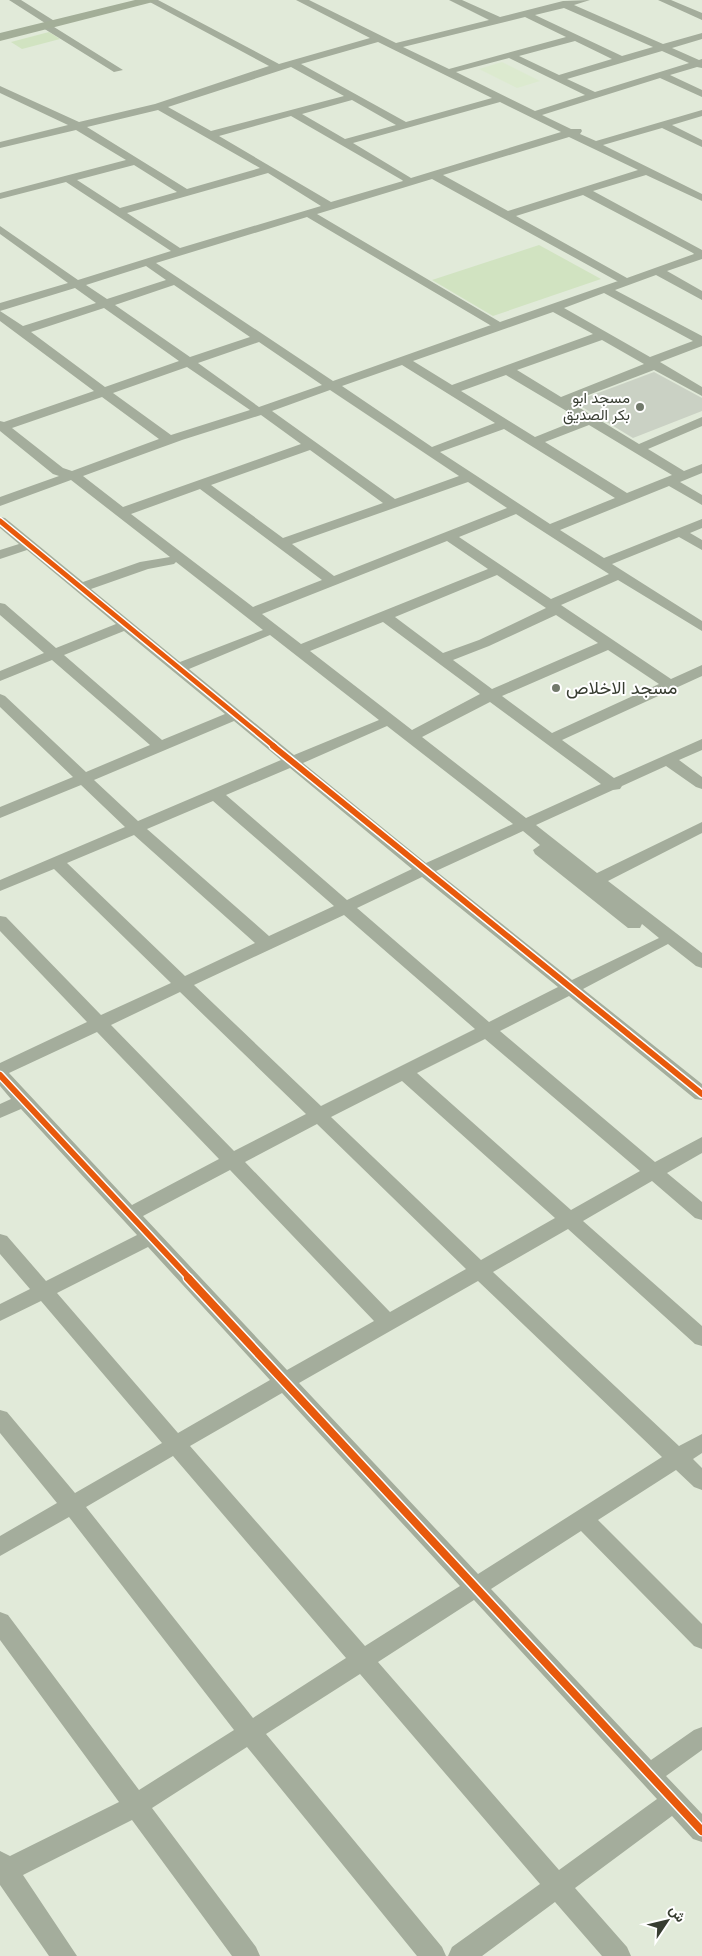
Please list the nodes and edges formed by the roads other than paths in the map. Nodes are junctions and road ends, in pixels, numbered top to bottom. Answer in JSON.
{"nodes":[{"id":1,"x":14,"y":0,"type":"edge"},
{"id":2,"x":133,"y":0,"type":"edge"},
{"id":3,"x":150,"y":0,"type":"edge"},
{"id":4,"x":301,"y":0,"type":"edge"},
{"id":5,"x":314,"y":0,"type":"edge"},
{"id":6,"x":454,"y":0,"type":"edge"},
{"id":7,"x":553,"y":0,"type":"edge"},
{"id":8,"x":585,"y":0,"type":"edge"},
{"id":9,"x":663,"y":0,"type":"edge"},
{"id":10,"x":691,"y":2,"type":"dead end"},
{"id":11,"x":564,"y":5,"type":"junction"},
{"id":12,"x":677,"y":6,"type":"junction"},
{"id":13,"x":526,"y":14,"type":"junction"},
{"id":14,"x":702,"y":17,"type":"edge"},
{"id":15,"x":497,"y":20,"type":"junction"},
{"id":16,"x":49,"y":23,"type":"junction"},
{"id":17,"x":608,"y":24,"type":"junction"},
{"id":18,"x":0,"y":33,"type":"edge"},
{"id":19,"x":572,"y":36,"type":"junction"},
{"id":20,"x":0,"y":37,"type":"edge"},
{"id":21,"x":380,"y":38,"type":"junction"},
{"id":22,"x":700,"y":38,"type":"edge"},
{"id":23,"x":401,"y":44,"type":"junction"},
{"id":24,"x":664,"y":48,"type":"junction"},
{"id":25,"x":510,"y":55,"type":"junction"},
{"id":26,"x":622,"y":60,"type":"junction"},
{"id":27,"x":292,"y":63,"type":"junction"},
{"id":28,"x":701,"y":64,"type":"edge"},
{"id":29,"x":278,"y":67,"type":"junction"},
{"id":30,"x":118,"y":70,"type":"dead end"},
{"id":31,"x":453,"y":70,"type":"junction"},
{"id":32,"x":662,"y":75,"type":"junction"},
{"id":33,"x":558,"y":78,"type":"junction"},
{"id":34,"x":2,"y":92,"type":"edge"},
{"id":35,"x":702,"y":94,"type":"edge"},
{"id":36,"x":595,"y":96,"type":"junction"},
{"id":37,"x":352,"y":97,"type":"junction"},
{"id":38,"x":501,"y":99,"type":"junction"},
{"id":39,"x":159,"y":106,"type":"junction"},
{"id":40,"x":293,"y":112,"type":"junction"},
{"id":41,"x":540,"y":112,"type":"junction"},
{"id":42,"x":702,"y":113,"type":"edge"},
{"id":43,"x":664,"y":125,"type":"junction"},
{"id":44,"x":78,"y":126,"type":"junction"},
{"id":45,"x":404,"y":126,"type":"junction"},
{"id":46,"x":571,"y":130,"type":"junction"},
{"id":47,"x":210,"y":135,"type":"junction"},
{"id":48,"x":3,"y":141,"type":"edge"},
{"id":49,"x":345,"y":142,"type":"junction"},
{"id":50,"x":601,"y":142,"type":"junction"},
{"id":51,"x":702,"y":144,"type":"edge"},
{"id":52,"x":136,"y":161,"type":"junction"},
{"id":53,"x":269,"y":169,"type":"junction"},
{"id":54,"x":647,"y":171,"type":"junction"},
{"id":55,"x":432,"y":174,"type":"junction"},
{"id":56,"x":67,"y":178,"type":"junction"},
{"id":57,"x":406,"y":178,"type":"junction"},
{"id":58,"x":584,"y":191,"type":"junction"},
{"id":59,"x":185,"y":192,"type":"junction"},
{"id":60,"x":702,"y":192,"type":"edge"},
{"id":61,"x":0,"y":196,"type":"edge"},
{"id":62,"x":702,"y":198,"type":"edge"},
{"id":63,"x":326,"y":204,"type":"junction"},
{"id":64,"x":120,"y":211,"type":"junction"},
{"id":65,"x":308,"y":213,"type":"junction"},
{"id":66,"x":507,"y":215,"type":"junction"},
{"id":67,"x":0,"y":229,"type":"edge"},
{"id":68,"x":174,"y":249,"type":"junction"},
{"id":69,"x":700,"y":252,"type":"edge"},
{"id":70,"x":147,"y":262,"type":"junction"},
{"id":71,"x":657,"y":271,"type":"junction"},
{"id":72,"x":621,"y":278,"type":"junction"},
{"id":73,"x":74,"y":282,"type":"junction"},
{"id":74,"x":176,"y":282,"type":"junction"},
{"id":75,"x":605,"y":289,"type":"junction"},
{"id":76,"x":702,"y":296,"type":"edge"},
{"id":77,"x":0,"y":302,"type":"edge"},
{"id":78,"x":105,"y":304,"type":"junction"},
{"id":79,"x":554,"y":307,"type":"junction"},
{"id":80,"x":0,"y":308,"type":"edge"},
{"id":81,"x":0,"y":315,"type":"edge"},
{"id":82,"x":494,"y":322,"type":"junction"},
{"id":83,"x":21,"y":331,"type":"junction"},
{"id":84,"x":603,"y":335,"type":"junction"},
{"id":85,"x":261,"y":337,"type":"junction"},
{"id":86,"x":702,"y":342,"type":"edge"},
{"id":87,"x":403,"y":360,"type":"junction"},
{"id":88,"x":189,"y":362,"type":"junction"},
{"id":89,"x":651,"y":363,"type":"junction"},
{"id":90,"x":507,"y":370,"type":"junction"},
{"id":91,"x":329,"y":381,"type":"junction"},
{"id":92,"x":451,"y":390,"type":"junction"},
{"id":93,"x":105,"y":392,"type":"junction"},
{"id":94,"x":702,"y":392,"type":"edge"},
{"id":95,"x":559,"y":402,"type":"junction"},
{"id":96,"x":258,"y":408,"type":"junction"},
{"id":97,"x":590,"y":420,"type":"junction"},
{"id":98,"x":702,"y":421,"type":"edge"},
{"id":99,"x":504,"y":424,"type":"junction"},
{"id":100,"x":1,"y":426,"type":"edge"},
{"id":101,"x":173,"y":439,"type":"junction"},
{"id":102,"x":534,"y":442,"type":"junction"},
{"id":103,"x":310,"y":445,"type":"junction"},
{"id":104,"x":438,"y":448,"type":"junction"},
{"id":105,"x":638,"y":449,"type":"junction"},
{"id":106,"x":702,"y":468,"type":"edge"},
{"id":107,"x":65,"y":475,"type":"junction"},
{"id":108,"x":470,"y":477,"type":"junction"},
{"id":109,"x":677,"y":479,"type":"junction"},
{"id":110,"x":200,"y":484,"type":"junction"},
{"id":111,"x":626,"y":499,"type":"junction"},
{"id":112,"x":702,"y":501,"type":"edge"},
{"id":113,"x":0,"y":502,"type":"edge"},
{"id":114,"x":394,"y":504,"type":"junction"},
{"id":115,"x":517,"y":508,"type":"junction"},
{"id":116,"x":124,"y":519,"type":"junction"},
{"id":117,"x":0,"y":521,"type":"edge"},
{"id":118,"x":702,"y":523,"type":"edge"},
{"id":119,"x":553,"y":528,"type":"junction"},
{"id":120,"x":680,"y":532,"type":"junction"},
{"id":121,"x":446,"y":535,"type":"junction"},
{"id":122,"x":282,"y":543,"type":"junction"},
{"id":123,"x":28,"y":544,"type":"junction"},
{"id":124,"x":702,"y":546,"type":"edge"},
{"id":125,"x":0,"y":555,"type":"edge"},
{"id":126,"x":610,"y":560,"type":"junction"},
{"id":127,"x":168,"y":561,"type":"junction"},
{"id":128,"x":498,"y":570,"type":"junction"},
{"id":129,"x":620,"y":574,"type":"junction"},
{"id":130,"x":332,"y":580,"type":"junction"},
{"id":131,"x":80,"y":588,"type":"junction"},
{"id":132,"x":0,"y":607,"type":"edge"},
{"id":133,"x":554,"y":607,"type":"junction"},
{"id":134,"x":240,"y":608,"type":"junction"},
{"id":135,"x":384,"y":616,"type":"junction"},
{"id":136,"x":702,"y":619,"type":"edge"},
{"id":137,"x":126,"y":626,"type":"junction"},
{"id":138,"x":702,"y":627,"type":"edge"},
{"id":139,"x":264,"y":634,"type":"junction"},
{"id":140,"x":608,"y":644,"type":"junction"},
{"id":141,"x":300,"y":650,"type":"junction"},
{"id":142,"x":56,"y":654,"type":"junction"},
{"id":143,"x":443,"y":658,"type":"junction"},
{"id":144,"x":178,"y":668,"type":"junction"},
{"id":145,"x":702,"y":670,"type":"edge"},
{"id":146,"x":0,"y":676,"type":"edge"},
{"id":147,"x":670,"y":685,"type":"junction"},
{"id":148,"x":491,"y":695,"type":"junction"},
{"id":149,"x":0,"y":699,"type":"edge"},
{"id":150,"x":236,"y":715,"type":"junction"},
{"id":151,"x":380,"y":724,"type":"junction"},
{"id":152,"x":413,"y":736,"type":"junction"},
{"id":153,"x":551,"y":739,"type":"junction"},
{"id":154,"x":702,"y":744,"type":"edge"},
{"id":155,"x":160,"y":746,"type":"junction"},
{"id":156,"x":668,"y":760,"type":"junction"},
{"id":157,"x":292,"y":761,"type":"junction"},
{"id":158,"x":82,"y":777,"type":"junction"},
{"id":159,"x":702,"y":784,"type":"edge"},
{"id":160,"x":614,"y":786,"type":"junction"},
{"id":161,"x":215,"y":794,"type":"junction"},
{"id":162,"x":2,"y":809,"type":"edge"},
{"id":163,"x":136,"y":828,"type":"junction"},
{"id":164,"x":522,"y":828,"type":"junction"},
{"id":165,"x":702,"y":828,"type":"edge"},
{"id":166,"x":56,"y":862,"type":"junction"},
{"id":167,"x":424,"y":870,"type":"junction"},
{"id":168,"x":598,"y":879,"type":"junction"},
{"id":169,"x":0,"y":886,"type":"edge"},
{"id":170,"x":347,"y":907,"type":"junction"},
{"id":171,"x":0,"y":921,"type":"edge"},
{"id":172,"x":660,"y":944,"type":"junction"},
{"id":173,"x":268,"y":945,"type":"junction"},
{"id":174,"x":702,"y":962,"type":"edge"},
{"id":175,"x":702,"y":976,"type":"edge"},
{"id":176,"x":183,"y":984,"type":"junction"},
{"id":177,"x":572,"y":988,"type":"junction"},
{"id":178,"x":99,"y":1023,"type":"junction"},
{"id":179,"x":488,"y":1031,"type":"junction"},
{"id":180,"x":0,"y":1070,"type":"edge"},
{"id":181,"x":405,"y":1073,"type":"junction"},
{"id":182,"x":0,"y":1075,"type":"edge"},
{"id":183,"x":702,"y":1094,"type":"edge"},
{"id":184,"x":24,"y":1100,"type":"junction"},
{"id":185,"x":0,"y":1112,"type":"edge"},
{"id":186,"x":319,"y":1115,"type":"junction"},
{"id":187,"x":702,"y":1144,"type":"edge"},
{"id":188,"x":232,"y":1161,"type":"junction"},
{"id":189,"x":653,"y":1171,"type":"junction"},
{"id":190,"x":702,"y":1213,"type":"edge"},
{"id":191,"x":130,"y":1214,"type":"junction"},
{"id":192,"x":569,"y":1220,"type":"junction"},
{"id":193,"x":151,"y":1237,"type":"junction"},
{"id":194,"x":0,"y":1241,"type":"edge"},
{"id":195,"x":480,"y":1271,"type":"junction"},
{"id":196,"x":44,"y":1291,"type":"junction"},
{"id":197,"x":0,"y":1313,"type":"edge"},
{"id":198,"x":389,"y":1323,"type":"junction"},
{"id":199,"x":702,"y":1338,"type":"edge"},
{"id":200,"x":285,"y":1381,"type":"junction"},
{"id":201,"x":0,"y":1418,"type":"edge"},
{"id":202,"x":702,"y":1442,"type":"edge"},
{"id":203,"x":178,"y":1444,"type":"junction"},
{"id":204,"x":677,"y":1458,"type":"junction"},
{"id":205,"x":702,"y":1481,"type":"edge"},
{"id":206,"x":72,"y":1505,"type":"junction"},
{"id":207,"x":583,"y":1519,"type":"junction"},
{"id":208,"x":0,"y":1547,"type":"edge"},
{"id":209,"x":476,"y":1587,"type":"junction"},
{"id":210,"x":0,"y":1622,"type":"edge"},
{"id":211,"x":702,"y":1639,"type":"edge"},
{"id":212,"x":362,"y":1660,"type":"junction"},
{"id":213,"x":250,"y":1732,"type":"junction"},
{"id":214,"x":702,"y":1737,"type":"edge"},
{"id":215,"x":650,"y":1774,"type":"junction"},
{"id":216,"x":674,"y":1801,"type":"junction"},
{"id":217,"x":135,"y":1806,"type":"junction"},
{"id":218,"x":702,"y":1831,"type":"edge"},
{"id":219,"x":2,"y":1868,"type":"edge"},
{"id":220,"x":557,"y":1886,"type":"junction"},
{"id":221,"x":64,"y":1956,"type":"edge"},
{"id":222,"x":247,"y":1956,"type":"edge"},
{"id":223,"x":433,"y":1956,"type":"edge"},
{"id":224,"x":461,"y":1956,"type":"edge"},
{"id":225,"x":618,"y":1956,"type":"edge"}],
"edges":[{"from":1,"to":16,"type":"street"},
{"from":2,"to":16,"type":"main road"},
{"from":3,"to":16,"type":"main road"},
{"from":3,"to":29,"type":"street"},
{"from":4,"to":21,"type":"street"},
{"from":5,"to":23,"type":"street"},
{"from":6,"to":15,"type":"street"},
{"from":7,"to":11,"type":"street"},
{"from":8,"to":11,"type":"street"},
{"from":9,"to":12,"type":"street"},
{"from":10,"to":12,"type":"street"},
{"from":11,"to":13,"type":"street"},
{"from":11,"to":17,"type":"street"},
{"from":12,"to":14,"type":"street"},
{"from":13,"to":15,"type":"street"},
{"from":13,"to":19,"type":"street"},
{"from":15,"to":23,"type":"street"},
{"from":16,"to":18,"type":"main road"},
{"from":16,"to":20,"type":"main road"},
{"from":16,"to":30,"type":"street"},
{"from":17,"to":19,"type":"street"},
{"from":17,"to":24,"type":"street"},
{"from":19,"to":25,"type":"street"},
{"from":19,"to":26,"type":"street"},
{"from":21,"to":27,"type":"street"},
{"from":21,"to":38,"type":"street"},
{"from":22,"to":24,"type":"street"},
{"from":23,"to":31,"type":"street"},
{"from":24,"to":26,"type":"street"},
{"from":24,"to":28,"type":"street"},
{"from":25,"to":31,"type":"street"},
{"from":25,"to":33,"type":"street"},
{"from":26,"to":33,"type":"street"},
{"from":27,"to":29,"type":"street"},
{"from":27,"to":37,"type":"street"},
{"from":28,"to":32,"type":"street"},
{"from":29,"to":39,"type":"street"},
{"from":31,"to":41,"type":"street"},
{"from":32,"to":35,"type":"street"},
{"from":32,"to":36,"type":"street"},
{"from":33,"to":36,"type":"street"},
{"from":34,"to":44,"type":"street"},
{"from":36,"to":41,"type":"street"},
{"from":37,"to":40,"type":"street"},
{"from":37,"to":45,"type":"street"},
{"from":38,"to":45,"type":"street"},
{"from":38,"to":46,"type":"street"},
{"from":39,"to":44,"type":"street"},
{"from":39,"to":47,"type":"street"},
{"from":40,"to":47,"type":"street"},
{"from":40,"to":49,"type":"street"},
{"from":41,"to":46,"type":"street"},
{"from":42,"to":43,"type":"street"},
{"from":43,"to":50,"type":"street"},
{"from":43,"to":51,"type":"street"},
{"from":44,"to":48,"type":"street"},
{"from":44,"to":52,"type":"street"},
{"from":45,"to":49,"type":"street"},
{"from":46,"to":50,"type":"street"},
{"from":46,"to":54,"type":"street"},
{"from":46,"to":55,"type":"street"},
{"from":46,"to":57,"type":"street"},
{"from":47,"to":53,"type":"street"},
{"from":49,"to":57,"type":"street"},
{"from":50,"to":60,"type":"street"},
{"from":52,"to":56,"type":"street"},
{"from":52,"to":59,"type":"street"},
{"from":53,"to":59,"type":"street"},
{"from":53,"to":63,"type":"street"},
{"from":54,"to":58,"type":"street"},
{"from":54,"to":62,"type":"street"},
{"from":55,"to":63,"type":"street"},
{"from":55,"to":66,"type":"street"},
{"from":56,"to":61,"type":"street"},
{"from":56,"to":64,"type":"street"},
{"from":57,"to":63,"type":"street"},
{"from":58,"to":66,"type":"street"},
{"from":58,"to":69,"type":"street"},
{"from":59,"to":64,"type":"street"},
{"from":63,"to":65,"type":"street"},
{"from":63,"to":68,"type":"street"},
{"from":64,"to":68,"type":"street"},
{"from":65,"to":70,"type":"street"},
{"from":65,"to":82,"type":"street"},
{"from":66,"to":72,"type":"street"},
{"from":67,"to":73,"type":"street"},
{"from":68,"to":73,"type":"street"},
{"from":69,"to":71,"type":"street"},
{"from":69,"to":72,"type":"street"},
{"from":70,"to":73,"type":"street"},
{"from":70,"to":74,"type":"street"},
{"from":71,"to":75,"type":"street"},
{"from":71,"to":76,"type":"street"},
{"from":72,"to":82,"type":"street"},
{"from":73,"to":77,"type":"street"},
{"from":73,"to":78,"type":"street"},
{"from":73,"to":80,"type":"street"},
{"from":74,"to":78,"type":"street"},
{"from":74,"to":85,"type":"street"},
{"from":75,"to":79,"type":"street"},
{"from":75,"to":86,"type":"street"},
{"from":78,"to":83,"type":"street"},
{"from":78,"to":88,"type":"street"},
{"from":79,"to":84,"type":"street"},
{"from":79,"to":87,"type":"street"},
{"from":81,"to":83,"type":"street"},
{"from":82,"to":91,"type":"street"},
{"from":83,"to":93,"type":"street"},
{"from":84,"to":89,"type":"street"},
{"from":84,"to":90,"type":"street"},
{"from":85,"to":88,"type":"street"},
{"from":85,"to":91,"type":"street"},
{"from":86,"to":89,"type":"street"},
{"from":87,"to":91,"type":"street"},
{"from":87,"to":92,"type":"street"},
{"from":88,"to":93,"type":"street"},
{"from":88,"to":96,"type":"street"},
{"from":89,"to":94,"type":"street"},
{"from":89,"to":95,"type":"street"},
{"from":90,"to":92,"type":"street"},
{"from":90,"to":95,"type":"street"},
{"from":91,"to":96,"type":"street"},
{"from":91,"to":104,"type":"street"},
{"from":91,"to":108,"type":"street"},
{"from":92,"to":99,"type":"street"},
{"from":93,"to":100,"type":"street"},
{"from":93,"to":101,"type":"street"},
{"from":95,"to":97,"type":"street"},
{"from":96,"to":101,"type":"street"},
{"from":96,"to":103,"type":"street"},
{"from":97,"to":102,"type":"street"},
{"from":97,"to":105,"type":"street"},
{"from":98,"to":105,"type":"street"},
{"from":99,"to":102,"type":"street"},
{"from":99,"to":104,"type":"street"},
{"from":100,"to":107,"type":"street"},
{"from":101,"to":107,"type":"street"},
{"from":102,"to":111,"type":"street"},
{"from":103,"to":110,"type":"street"},
{"from":103,"to":114,"type":"street"},
{"from":104,"to":119,"type":"street"},
{"from":105,"to":109,"type":"street"},
{"from":106,"to":109,"type":"street"},
{"from":107,"to":113,"type":"street"},
{"from":107,"to":116,"type":"street"},
{"from":108,"to":114,"type":"street"},
{"from":108,"to":115,"type":"street"},
{"from":109,"to":111,"type":"street"},
{"from":109,"to":112,"type":"street"},
{"from":110,"to":116,"type":"street"},
{"from":110,"to":122,"type":"street"},
{"from":111,"to":119,"type":"street"},
{"from":114,"to":122,"type":"street"},
{"from":115,"to":119,"type":"street"},
{"from":115,"to":121,"type":"street"},
{"from":116,"to":127,"type":"street"},
{"from":116,"to":134,"type":"street"},
{"from":117,"to":123,"type":"street"},
{"from":118,"to":120,"type":"street"},
{"from":119,"to":126,"type":"street"},
{"from":119,"to":129,"type":"street"},
{"from":120,"to":124,"type":"street"},
{"from":120,"to":126,"type":"street"},
{"from":121,"to":128,"type":"street"},
{"from":121,"to":130,"type":"street"},
{"from":122,"to":130,"type":"street"},
{"from":123,"to":125,"type":"street"},
{"from":123,"to":131,"type":"street"},
{"from":126,"to":136,"type":"street"},
{"from":127,"to":131,"type":"street"},
{"from":127,"to":134,"type":"street"},
{"from":128,"to":133,"type":"street"},
{"from":128,"to":135,"type":"street"},
{"from":129,"to":133,"type":"street"},
{"from":129,"to":138,"type":"street"},
{"from":130,"to":134,"type":"street"},
{"from":131,"to":137,"type":"street"},
{"from":132,"to":142,"type":"street"},
{"from":133,"to":140,"type":"street"},
{"from":133,"to":143,"type":"street"},
{"from":134,"to":139,"type":"street"},
{"from":134,"to":141,"type":"street"},
{"from":135,"to":141,"type":"street"},
{"from":135,"to":143,"type":"street"},
{"from":137,"to":142,"type":"street"},
{"from":137,"to":144,"type":"street"},
{"from":139,"to":144,"type":"street"},
{"from":139,"to":151,"type":"street"},
{"from":140,"to":147,"type":"street"},
{"from":140,"to":148,"type":"street"},
{"from":141,"to":152,"type":"street"},
{"from":142,"to":146,"type":"street"},
{"from":142,"to":155,"type":"street"},
{"from":143,"to":148,"type":"street"},
{"from":144,"to":150,"type":"street"},
{"from":145,"to":147,"type":"street"},
{"from":147,"to":153,"type":"street"},
{"from":148,"to":152,"type":"street"},
{"from":148,"to":153,"type":"street"},
{"from":149,"to":158,"type":"street"},
{"from":150,"to":155,"type":"street"},
{"from":150,"to":157,"type":"street"},
{"from":151,"to":157,"type":"street"},
{"from":151,"to":164,"type":"street"},
{"from":152,"to":164,"type":"street"},
{"from":153,"to":160,"type":"street"},
{"from":154,"to":156,"type":"street"},
{"from":155,"to":158,"type":"street"},
{"from":156,"to":159,"type":"street"},
{"from":156,"to":160,"type":"street"},
{"from":157,"to":161,"type":"street"},
{"from":157,"to":167,"type":"street"},
{"from":158,"to":162,"type":"street"},
{"from":158,"to":163,"type":"street"},
{"from":160,"to":164,"type":"street"},
{"from":161,"to":163,"type":"street"},
{"from":161,"to":170,"type":"street"},
{"from":163,"to":166,"type":"street"},
{"from":163,"to":173,"type":"street"},
{"from":164,"to":167,"type":"street"},
{"from":164,"to":168,"type":"street"},
{"from":164,"to":172,"type":"street"},
{"from":165,"to":168,"type":"street"},
{"from":166,"to":169,"type":"street"},
{"from":166,"to":176,"type":"street"},
{"from":167,"to":170,"type":"street"},
{"from":167,"to":177,"type":"street"},
{"from":168,"to":174,"type":"street"},
{"from":170,"to":173,"type":"street"},
{"from":170,"to":179,"type":"street"},
{"from":171,"to":178,"type":"street"},
{"from":172,"to":175,"type":"street"},
{"from":172,"to":177,"type":"street"},
{"from":173,"to":176,"type":"street"},
{"from":176,"to":178,"type":"street"},
{"from":176,"to":186,"type":"street"},
{"from":177,"to":179,"type":"street"},
{"from":177,"to":183,"type":"street"},
{"from":178,"to":180,"type":"street"},
{"from":178,"to":188,"type":"street"},
{"from":179,"to":181,"type":"street"},
{"from":179,"to":189,"type":"street"},
{"from":181,"to":186,"type":"street"},
{"from":181,"to":192,"type":"street"},
{"from":182,"to":184,"type":"street"},
{"from":184,"to":185,"type":"street"},
{"from":184,"to":191,"type":"street"},
{"from":186,"to":188,"type":"street"},
{"from":186,"to":195,"type":"street"},
{"from":187,"to":189,"type":"street"},
{"from":188,"to":191,"type":"street"},
{"from":188,"to":198,"type":"street"},
{"from":189,"to":190,"type":"street"},
{"from":189,"to":192,"type":"street"},
{"from":191,"to":193,"type":"street"},
{"from":192,"to":195,"type":"street"},
{"from":192,"to":199,"type":"street"},
{"from":193,"to":196,"type":"street"},
{"from":193,"to":200,"type":"street"},
{"from":194,"to":196,"type":"street"},
{"from":195,"to":198,"type":"street"},
{"from":195,"to":204,"type":"street"},
{"from":196,"to":197,"type":"street"},
{"from":196,"to":203,"type":"street"},
{"from":198,"to":200,"type":"street"},
{"from":200,"to":203,"type":"street"},
{"from":200,"to":209,"type":"street"},
{"from":201,"to":206,"type":"street"},
{"from":202,"to":204,"type":"street"},
{"from":203,"to":206,"type":"street"},
{"from":203,"to":212,"type":"street"},
{"from":204,"to":205,"type":"street"},
{"from":204,"to":207,"type":"street"},
{"from":206,"to":208,"type":"street"},
{"from":206,"to":213,"type":"street"},
{"from":207,"to":209,"type":"street"},
{"from":207,"to":211,"type":"street"},
{"from":209,"to":212,"type":"street"},
{"from":209,"to":215,"type":"street"},
{"from":210,"to":217,"type":"street"},
{"from":212,"to":213,"type":"street"},
{"from":212,"to":220,"type":"street"},
{"from":213,"to":217,"type":"street"},
{"from":213,"to":223,"type":"street"},
{"from":214,"to":215,"type":"street"},
{"from":215,"to":216,"type":"street"},
{"from":216,"to":218,"type":"street"},
{"from":216,"to":220,"type":"street"},
{"from":217,"to":219,"type":"street"},
{"from":217,"to":222,"type":"street"},
{"from":219,"to":221,"type":"street"},
{"from":220,"to":224,"type":"street"},
{"from":220,"to":225,"type":"street"}]}
